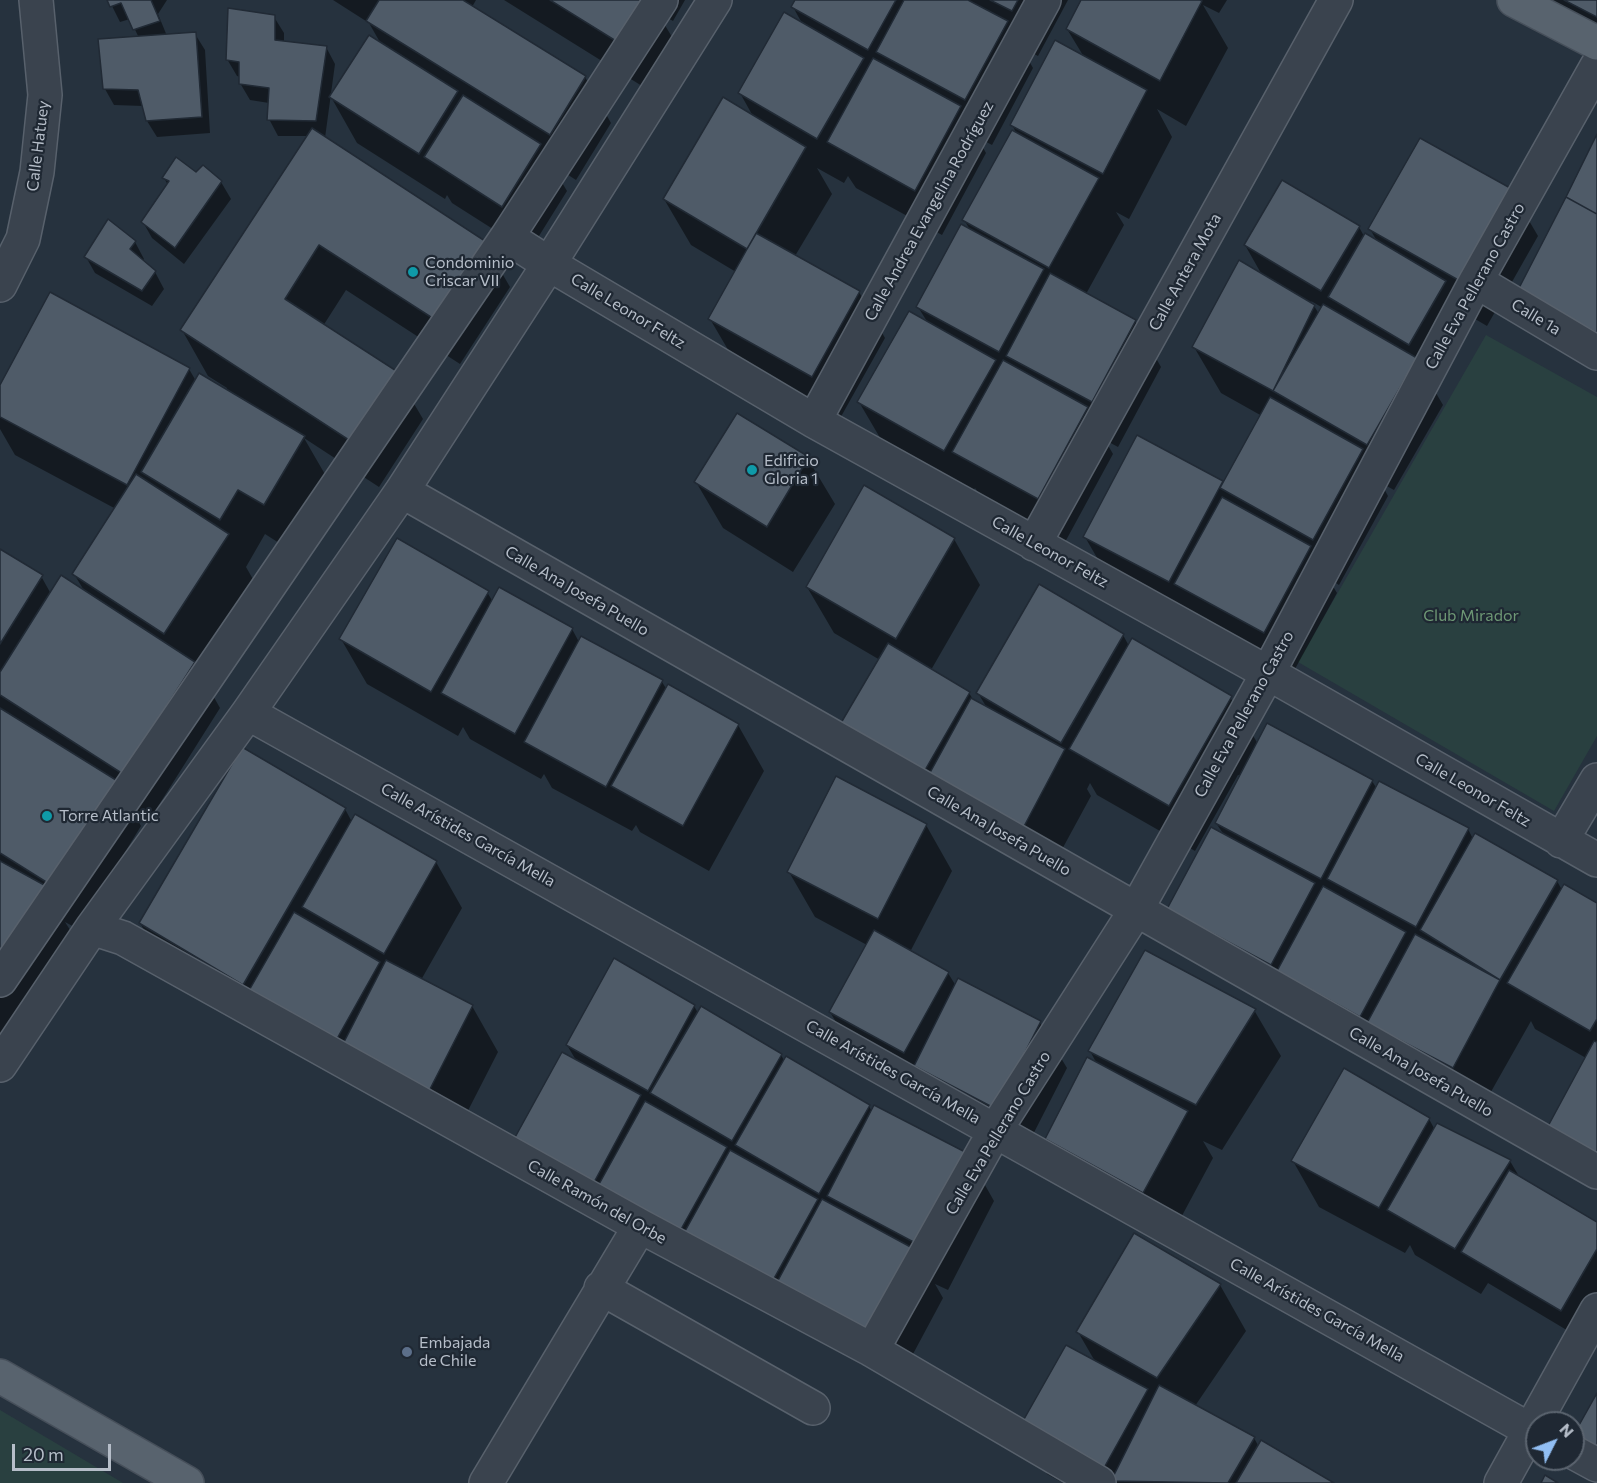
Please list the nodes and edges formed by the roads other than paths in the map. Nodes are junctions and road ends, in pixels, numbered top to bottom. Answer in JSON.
{"nodes":[{"id":1,"x":36,"y":0,"type":"edge"},
{"id":2,"x":661,"y":0,"type":"edge"},
{"id":3,"x":716,"y":0,"type":"edge"},
{"id":4,"x":1044,"y":0,"type":"edge"},
{"id":5,"x":1336,"y":0,"type":"edge"},
{"id":6,"x":1514,"y":0,"type":"edge"},
{"id":7,"x":1597,"y":43,"type":"edge"},
{"id":8,"x":1597,"y":66,"type":"edge"},
{"id":9,"x":507,"y":237,"type":"junction"},
{"id":10,"x":549,"y":264,"type":"junction"},
{"id":11,"x":1476,"y":282,"type":"junction"},
{"id":12,"x":0,"y":285,"type":"edge"},
{"id":13,"x":1597,"y":353,"type":"edge"},
{"id":14,"x":814,"y":421,"type":"junction"},
{"id":15,"x":402,"y":490,"type":"junction"},
{"id":16,"x":1034,"y":544,"type":"junction"},
{"id":17,"x":1268,"y":673,"type":"junction"},
{"id":18,"x":248,"y":712,"type":"junction"},
{"id":19,"x":1597,"y":780,"type":"edge"},
{"id":20,"x":1561,"y":840,"type":"junction"},
{"id":21,"x":1597,"y":860,"type":"edge"},
{"id":22,"x":1136,"y":910,"type":"junction"},
{"id":23,"x":92,"y":928,"type":"junction"},
{"id":24,"x":0,"y":980,"type":"edge"},
{"id":25,"x":0,"y":1065,"type":"edge"},
{"id":26,"x":996,"y":1129,"type":"junction"},
{"id":27,"x":1597,"y":1172,"type":"edge"},
{"id":28,"x":640,"y":1226,"type":"junction"},
{"id":29,"x":601,"y":1288,"type":"junction"},
{"id":30,"x":1597,"y":1310,"type":"edge"},
{"id":31,"x":872,"y":1350,"type":"junction"},
{"id":32,"x":0,"y":1376,"type":"edge"},
{"id":33,"x":813,"y":1408,"type":"dead end"},
{"id":34,"x":1545,"y":1411,"type":"edge"},
{"id":35,"x":1525,"y":1427,"type":"edge"},
{"id":36,"x":1525,"y":1446,"type":"edge"},
{"id":37,"x":187,"y":1483,"type":"edge"},
{"id":38,"x":486,"y":1483,"type":"edge"},
{"id":39,"x":1099,"y":1483,"type":"edge"},
{"id":40,"x":1500,"y":1483,"type":"edge"}],
"edges":[{"from":1,"to":12,"type":"street","name":"Calle Hatuey"},
{"from":2,"to":9,"type":"street"},
{"from":3,"to":10,"type":"street"},
{"from":4,"to":14,"type":"street","name":"Calle Andrea Evangelina Rodríguez"},
{"from":5,"to":16,"type":"street","name":"Calle Antera Mota"},
{"from":6,"to":7,"type":"main road"},
{"from":8,"to":11,"type":"street","name":"Calle Eva Pellerano Castro"},
{"from":9,"to":10,"type":"street","name":"Calle Leonor Feltz"},
{"from":9,"to":24,"type":"street"},
{"from":10,"to":14,"type":"street","name":"Calle Leonor Feltz"},
{"from":10,"to":15,"type":"street"},
{"from":11,"to":13,"type":"street","name":"Calle 1a"},
{"from":11,"to":17,"type":"street","name":"Calle Eva Pellerano Castro"},
{"from":14,"to":16,"type":"street","name":"Calle Leonor Feltz"},
{"from":15,"to":18,"type":"street"},
{"from":15,"to":22,"type":"street","name":"Calle Ana Josefa Puello"},
{"from":16,"to":17,"type":"street","name":"Calle Leonor Feltz"},
{"from":17,"to":20,"type":"street","name":"Calle Leonor Feltz"},
{"from":17,"to":22,"type":"street","name":"Calle Eva Pellerano Castro"},
{"from":18,"to":23,"type":"street"},
{"from":18,"to":26,"type":"street","name":"Calle Arístides García Mella"},
{"from":19,"to":20,"type":"street"},
{"from":20,"to":21,"type":"street","name":"Calle Leonor Feltz"},
{"from":22,"to":26,"type":"street","name":"Calle Eva Pellerano Castro"},
{"from":22,"to":27,"type":"street","name":"Calle Ana Josefa Puello"},
{"from":23,"to":25,"type":"street"},
{"from":23,"to":28,"type":"street","name":"Calle Ramón del Orbe"},
{"from":26,"to":31,"type":"street","name":"Calle Eva Pellerano Castro"},
{"from":26,"to":35,"type":"street","name":"Calle Arístides García Mella"},
{"from":28,"to":29,"type":"street"},
{"from":28,"to":31,"type":"street","name":"Calle Ramón del Orbe"},
{"from":29,"to":33,"type":"street"},
{"from":29,"to":38,"type":"street"},
{"from":30,"to":34,"type":"street"},
{"from":31,"to":39,"type":"street","name":"Calle Ramón del Orbe"},
{"from":32,"to":37,"type":"main road"},
{"from":36,"to":40,"type":"street"}]}
